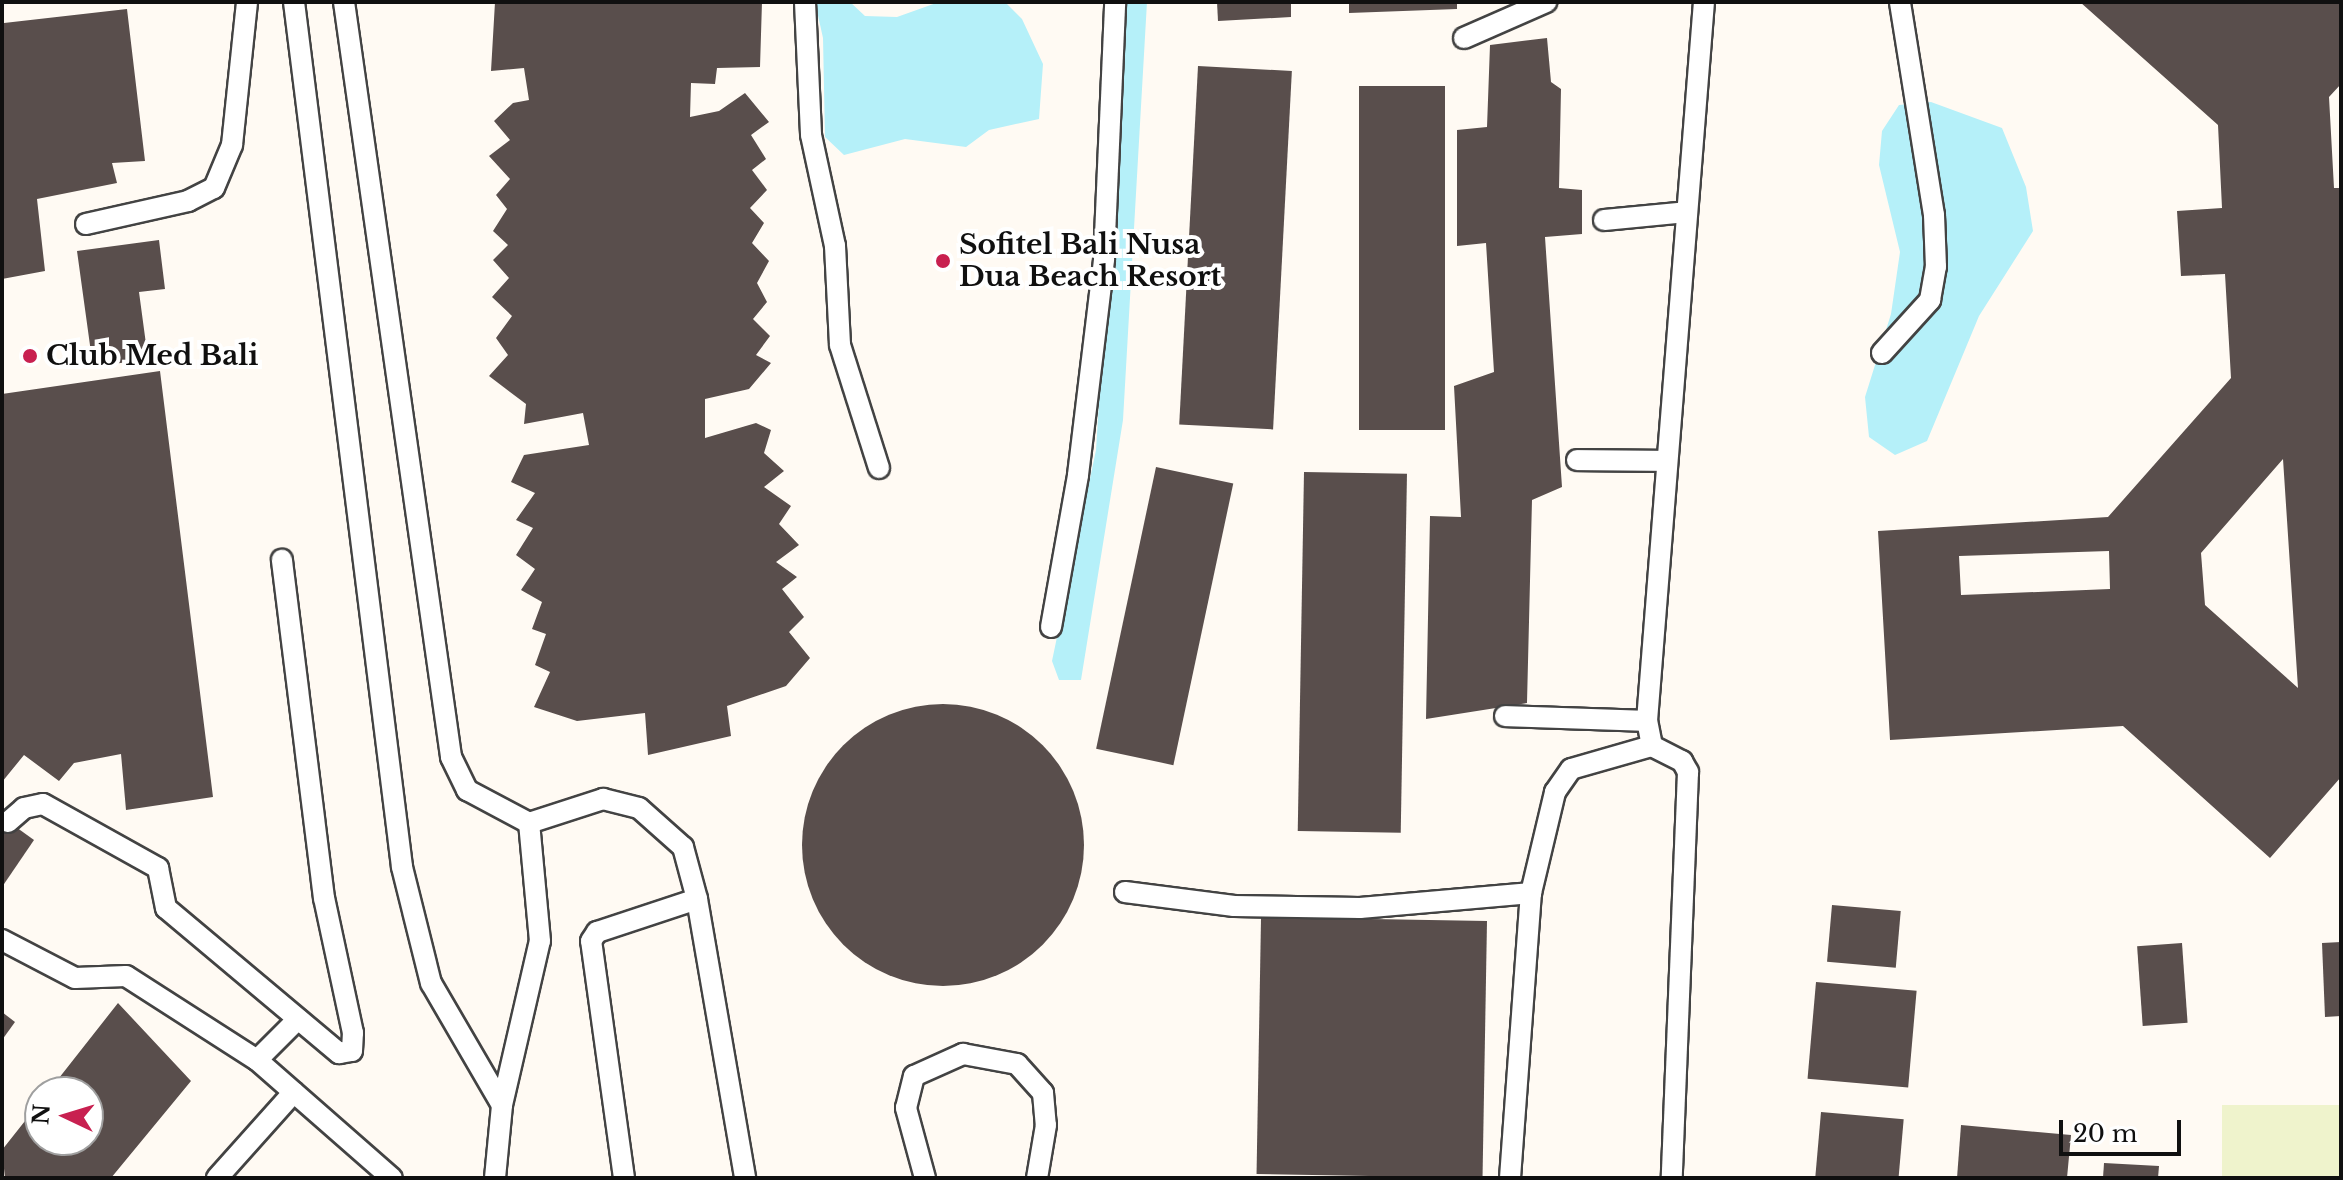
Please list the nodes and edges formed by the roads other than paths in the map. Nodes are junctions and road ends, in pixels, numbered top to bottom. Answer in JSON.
{"nodes":[{"id":1,"x":247,"y":2,"type":"edge"},
{"id":2,"x":294,"y":2,"type":"edge"},
{"id":3,"x":344,"y":2,"type":"edge"},
{"id":4,"x":805,"y":2,"type":"edge"},
{"id":5,"x":1115,"y":2,"type":"edge"},
{"id":6,"x":1546,"y":2,"type":"edge"},
{"id":7,"x":1704,"y":2,"type":"edge"},
{"id":8,"x":1900,"y":2,"type":"edge"},
{"id":9,"x":1464,"y":38,"type":"dead end"},
{"id":10,"x":1687,"y":212,"type":"junction"},
{"id":11,"x":1604,"y":220,"type":"dead end"},
{"id":12,"x":86,"y":224,"type":"dead end"},
{"id":13,"x":1882,"y":353,"type":"dead end"},
{"id":14,"x":1577,"y":460,"type":"dead end"},
{"id":15,"x":1667,"y":461,"type":"junction"},
{"id":16,"x":879,"y":468,"type":"dead end"},
{"id":17,"x":282,"y":560,"type":"dead end"},
{"id":18,"x":1051,"y":627,"type":"dead end"},
{"id":19,"x":1505,"y":716,"type":"dead end"},
{"id":20,"x":1647,"y":721,"type":"junction"},
{"id":21,"x":1652,"y":746,"type":"junction"},
{"id":22,"x":8,"y":822,"type":"dead end"},
{"id":23,"x":529,"y":823,"type":"junction"},
{"id":24,"x":1125,"y":892,"type":"dead end"},
{"id":25,"x":1531,"y":893,"type":"junction"},
{"id":26,"x":697,"y":899,"type":"junction"},
{"id":27,"x":2,"y":940,"type":"edge"},
{"id":28,"x":298,"y":1019,"type":"junction"},
{"id":29,"x":257,"y":1060,"type":"junction"},
{"id":30,"x":294,"y":1092,"type":"junction"},
{"id":31,"x":502,"y":1105,"type":"junction"},
{"id":32,"x":217,"y":1178,"type":"edge"},
{"id":33,"x":392,"y":1178,"type":"edge"},
{"id":34,"x":495,"y":1178,"type":"edge"},
{"id":35,"x":624,"y":1178,"type":"edge"},
{"id":36,"x":745,"y":1178,"type":"edge"},
{"id":37,"x":925,"y":1178,"type":"edge"},
{"id":38,"x":1037,"y":1178,"type":"edge"},
{"id":39,"x":1510,"y":1178,"type":"edge"},
{"id":40,"x":1672,"y":1178,"type":"edge"}],
"edges":[{"from":1,"to":12,"type":"lane"},
{"from":2,"to":31,"type":"lane"},
{"from":3,"to":23,"type":"lane"},
{"from":4,"to":16,"type":"lane"},
{"from":5,"to":18,"type":"lane"},
{"from":6,"to":9,"type":"lane"},
{"from":7,"to":10,"type":"lane"},
{"from":8,"to":13,"type":"lane"},
{"from":10,"to":11,"type":"lane"},
{"from":10,"to":15,"type":"lane"},
{"from":14,"to":15,"type":"lane"},
{"from":15,"to":20,"type":"lane"},
{"from":17,"to":28,"type":"lane"},
{"from":19,"to":20,"type":"lane"},
{"from":20,"to":21,"type":"lane"},
{"from":21,"to":25,"type":"lane"},
{"from":21,"to":40,"type":"lane"},
{"from":22,"to":28,"type":"lane"},
{"from":23,"to":26,"type":"lane"},
{"from":23,"to":31,"type":"lane"},
{"from":24,"to":25,"type":"lane"},
{"from":25,"to":39,"type":"lane"},
{"from":26,"to":35,"type":"lane"},
{"from":26,"to":36,"type":"lane"},
{"from":27,"to":29,"type":"lane"},
{"from":28,"to":29,"type":"lane"},
{"from":29,"to":30,"type":"lane"},
{"from":30,"to":32,"type":"lane"},
{"from":30,"to":33,"type":"lane"},
{"from":31,"to":34,"type":"lane"},
{"from":37,"to":38,"type":"lane"}]}
